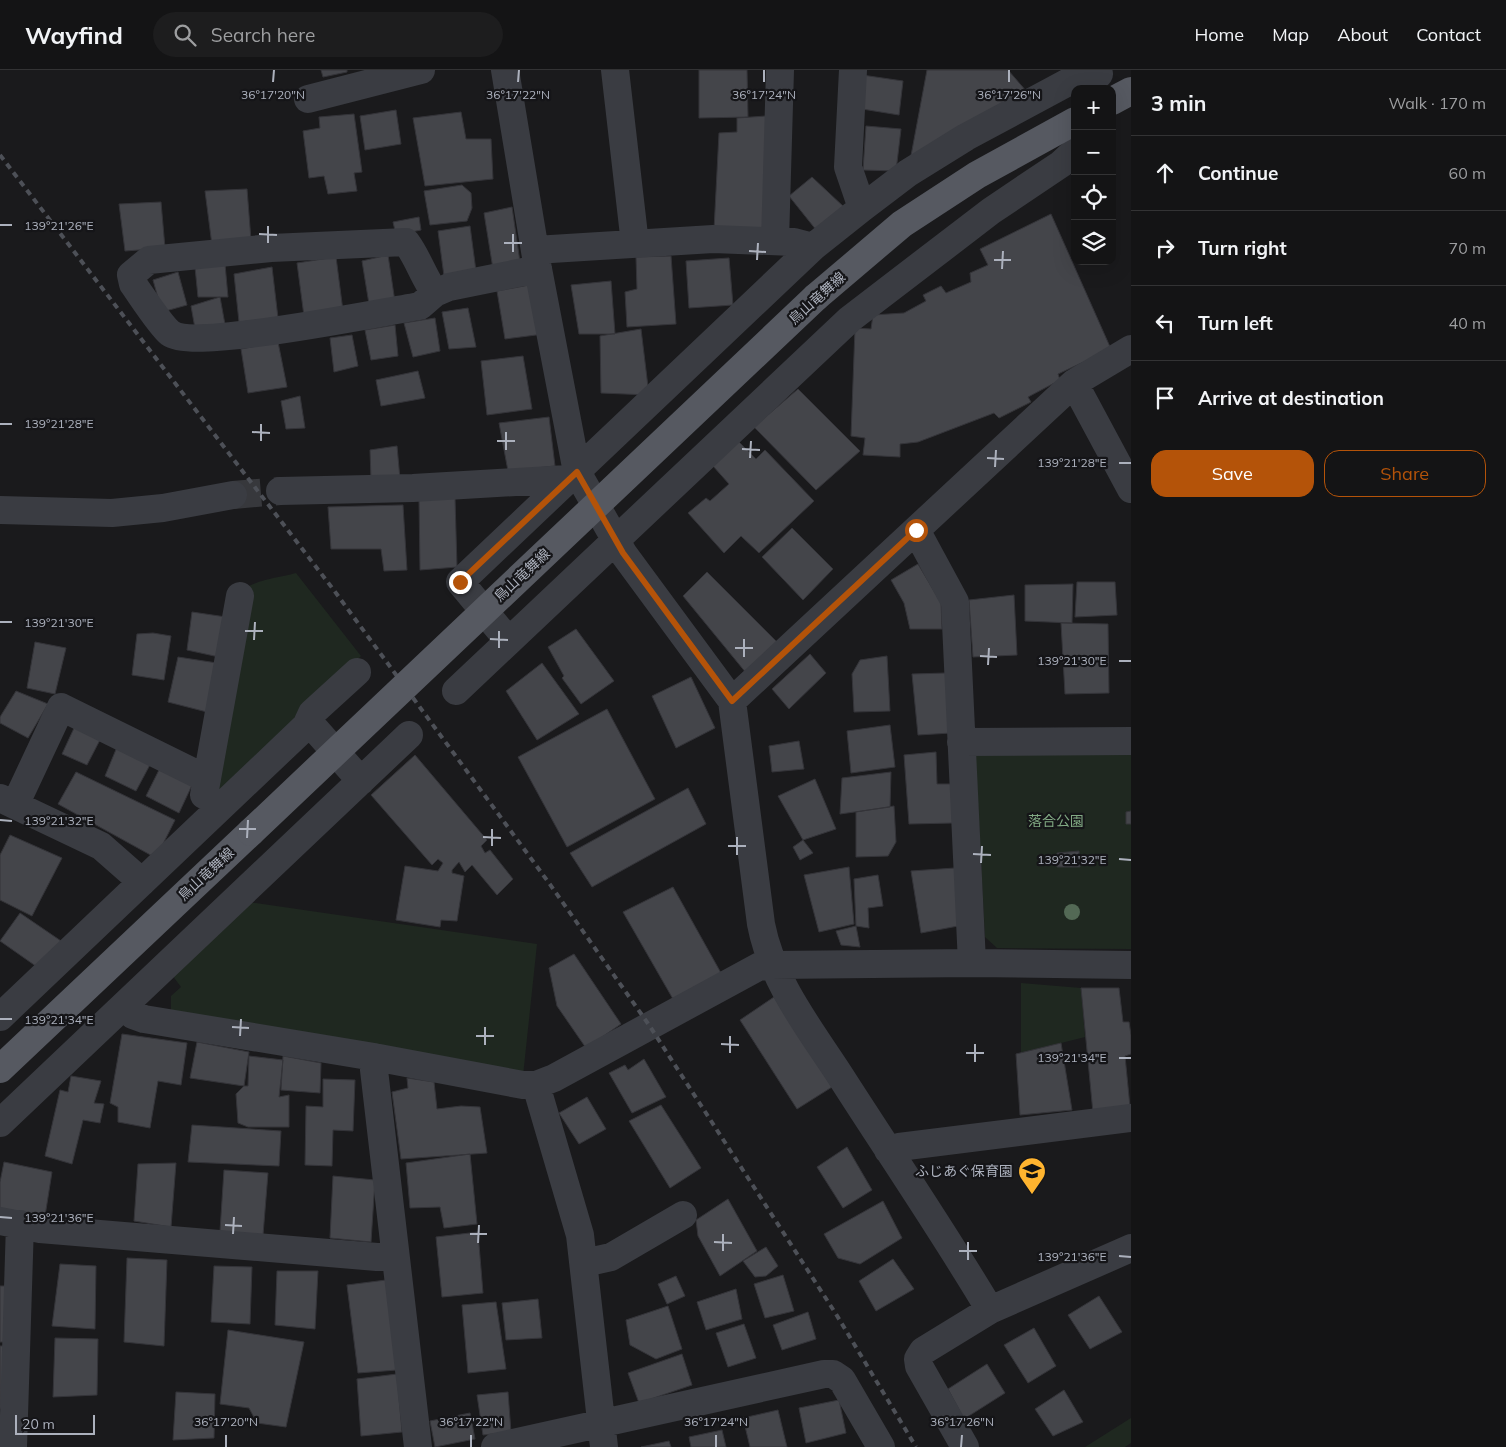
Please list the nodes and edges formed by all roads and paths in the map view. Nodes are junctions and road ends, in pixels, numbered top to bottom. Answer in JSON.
{"nodes":[{"id":1,"x":421,"y":70,"type":"edge"},
{"id":2,"x":505,"y":70,"type":"edge"},
{"id":3,"x":615,"y":70,"type":"edge"},
{"id":4,"x":780,"y":70,"type":"edge"},
{"id":5,"x":853,"y":70,"type":"edge"},
{"id":6,"x":1098,"y":78,"type":"edge"},
{"id":7,"x":1131,"y":91,"type":"edge"},
{"id":8,"x":308,"y":99,"type":"dead end"},
{"id":9,"x":1116,"y":99,"type":"edge"},
{"id":10,"x":1071,"y":123,"type":"edge"},
{"id":11,"x":1071,"y":155,"type":"edge"},
{"id":12,"x":862,"y":208,"type":"junction"},
{"id":13,"x":775,"y":241,"type":"junction"},
{"id":14,"x":635,"y":244,"type":"junction"},
{"id":15,"x":813,"y":247,"type":"junction"},
{"id":16,"x":537,"y":259,"type":"junction"},
{"id":17,"x":435,"y":293,"type":"junction"},
{"id":18,"x":1131,"y":350,"type":"edge"},
{"id":19,"x":1074,"y":382,"type":"junction"},
{"id":20,"x":572,"y":476,"type":"junction"},
{"id":21,"x":1131,"y":489,"type":"edge"},
{"id":22,"x":280,"y":490,"type":"tunnel mouth"},
{"id":23,"x":233,"y":495,"type":"tunnel mouth"},
{"id":24,"x":0,"y":510,"type":"edge"},
{"id":25,"x":916,"y":530,"type":"junction"},
{"id":26,"x":616,"y":540,"type":"junction"},
{"id":27,"x":240,"y":596,"type":"dead end"},
{"id":28,"x":508,"y":640,"type":"junction"},
{"id":29,"x":357,"y":672,"type":"dead end"},
{"id":30,"x":456,"y":691,"type":"dead end"},
{"id":31,"x":732,"y":701,"type":"junction"},
{"id":32,"x":306,"y":726,"type":"junction"},
{"id":33,"x":409,"y":735,"type":"dead end"},
{"id":34,"x":1131,"y":741,"type":"edge"},
{"id":35,"x":961,"y":742,"type":"junction"},
{"id":36,"x":207,"y":779,"type":"junction"},
{"id":37,"x":361,"y":781,"type":"junction"},
{"id":38,"x":7,"y":801,"type":"edge"},
{"id":39,"x":206,"y":821,"type":"junction"},
{"id":40,"x":142,"y":882,"type":"junction"},
{"id":41,"x":972,"y":963,"type":"junction"},
{"id":42,"x":772,"y":965,"type":"junction"},
{"id":43,"x":1131,"y":966,"type":"edge"},
{"id":44,"x":124,"y":1006,"type":"junction"},
{"id":45,"x":3,"y":1012,"type":"edge"},
{"id":46,"x":374,"y":1057,"type":"junction"},
{"id":47,"x":0,"y":1070,"type":"edge"},
{"id":48,"x":536,"y":1085,"type":"junction"},
{"id":49,"x":1131,"y":1118,"type":"edge"},
{"id":50,"x":0,"y":1123,"type":"edge"},
{"id":51,"x":888,"y":1150,"type":"junction"},
{"id":52,"x":683,"y":1215,"type":"dead end"},
{"id":53,"x":10,"y":1223,"type":"edge"},
{"id":54,"x":1131,"y":1248,"type":"edge"},
{"id":55,"x":395,"y":1256,"type":"junction"},
{"id":56,"x":584,"y":1263,"type":"junction"},
{"id":57,"x":990,"y":1310,"type":"junction"},
{"id":58,"x":603,"y":1435,"type":"edge"},
{"id":59,"x":871,"y":1445,"type":"edge"},
{"id":60,"x":13,"y":1447,"type":"edge"},
{"id":61,"x":418,"y":1447,"type":"edge"},
{"id":62,"x":495,"y":1447,"type":"edge"},
{"id":63,"x":965,"y":1447,"type":"edge"}],
"edges":[{"from":1,"to":8,"type":"street"},
{"from":2,"to":16,"type":"street"},
{"from":3,"to":14,"type":"street"},
{"from":4,"to":13,"type":"street"},
{"from":5,"to":12,"type":"street"},
{"from":6,"to":12,"type":"street"},
{"from":7,"to":9,"type":"main road"},
{"from":10,"to":47,"type":"main road","name":"鳥山竜舞線","bridge":true},
{"from":11,"to":26,"type":"street"},
{"from":12,"to":15,"type":"street"},
{"from":13,"to":14,"type":"street"},
{"from":13,"to":15,"type":"street"},
{"from":14,"to":16,"type":"street"},
{"from":15,"to":20,"type":"street"},
{"from":16,"to":17,"type":"street"},
{"from":16,"to":20,"type":"street"},
{"from":17,"to":17,"type":"street"},
{"from":18,"to":19,"type":"street"},
{"from":19,"to":21,"type":"street"},
{"from":19,"to":25,"type":"street"},
{"from":20,"to":22,"type":"street"},
{"from":20,"to":26,"type":"street"},
{"from":20,"to":28,"type":"street"},
{"from":23,"to":24,"type":"street"},
{"from":25,"to":31,"type":"street"},
{"from":25,"to":35,"type":"street"},
{"from":26,"to":28,"type":"street"},
{"from":26,"to":31,"type":"street"},
{"from":27,"to":36,"type":"street"},
{"from":28,"to":30,"type":"street"},
{"from":29,"to":32,"type":"street"},
{"from":31,"to":42,"type":"street"},
{"from":32,"to":37,"type":"street"},
{"from":32,"to":39,"type":"street"},
{"from":33,"to":37,"type":"street"},
{"from":34,"to":35,"type":"street"},
{"from":35,"to":41,"type":"street"},
{"from":36,"to":38,"type":"street"},
{"from":36,"to":39,"type":"street"},
{"from":37,"to":44,"type":"street"},
{"from":38,"to":40,"type":"street"},
{"from":39,"to":40,"type":"street"},
{"from":40,"to":45,"type":"street"},
{"from":41,"to":42,"type":"street"},
{"from":41,"to":43,"type":"street"},
{"from":42,"to":48,"type":"street"},
{"from":42,"to":51,"type":"street"},
{"from":44,"to":46,"type":"street"},
{"from":44,"to":50,"type":"street"},
{"from":46,"to":48,"type":"street"},
{"from":46,"to":55,"type":"street"},
{"from":48,"to":56,"type":"street"},
{"from":49,"to":51,"type":"street"},
{"from":51,"to":57,"type":"street"},
{"from":52,"to":56,"type":"street"},
{"from":53,"to":55,"type":"street"},
{"from":53,"to":60,"type":"street"},
{"from":54,"to":57,"type":"street"},
{"from":55,"to":61,"type":"street"},
{"from":56,"to":58,"type":"street"},
{"from":57,"to":63,"type":"street"},
{"from":58,"to":59,"type":"street"},
{"from":58,"to":62,"type":"street"}]}
